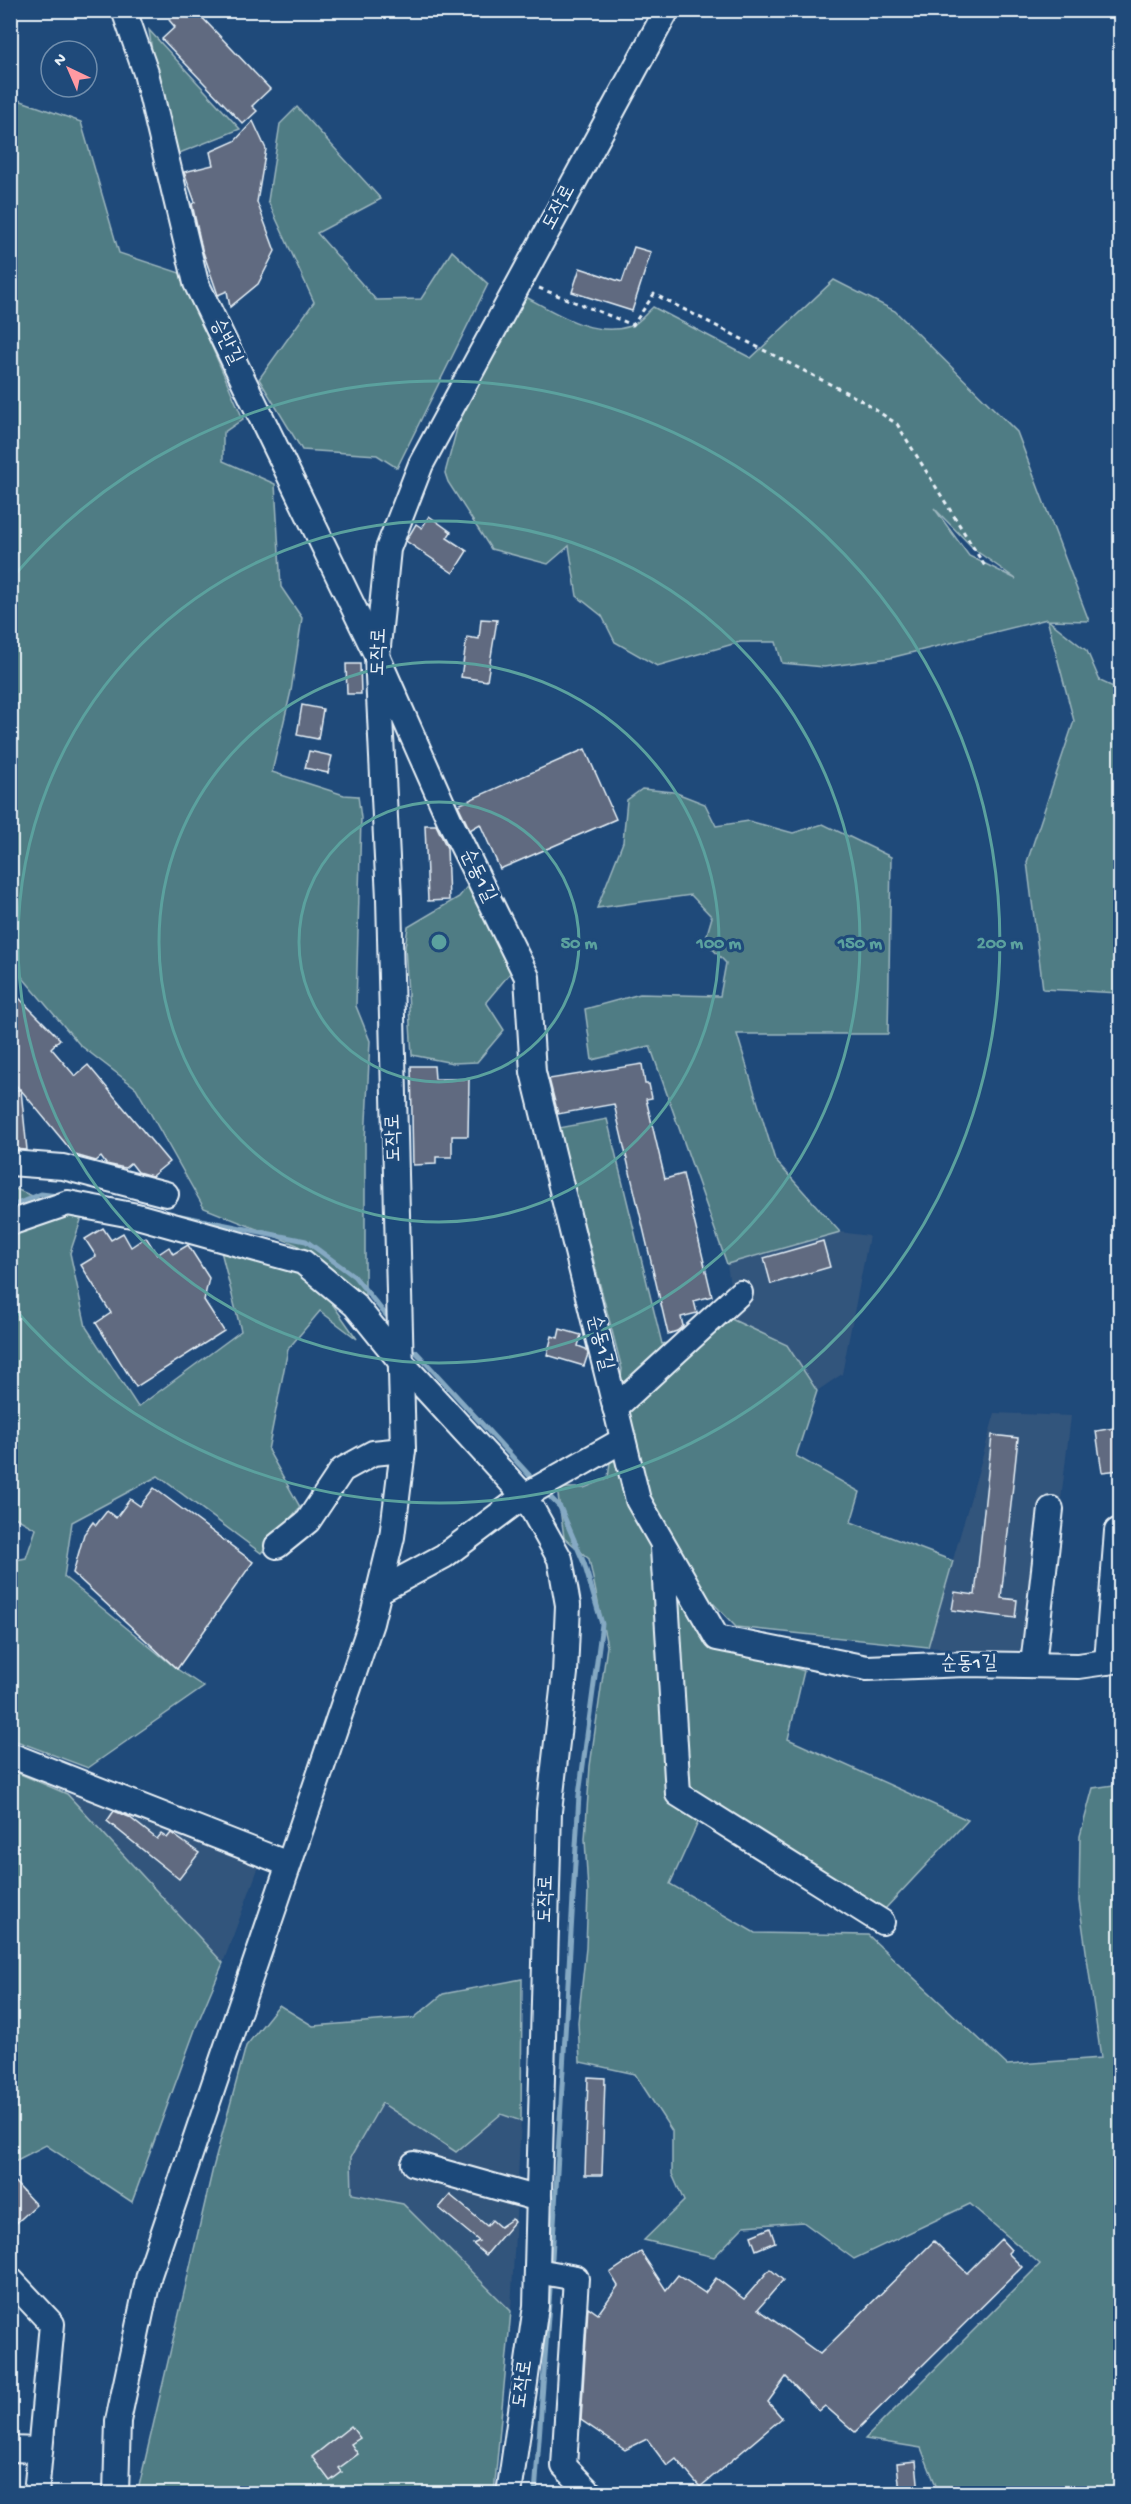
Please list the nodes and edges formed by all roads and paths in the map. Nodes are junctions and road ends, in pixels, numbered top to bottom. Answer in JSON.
{"nodes":[{"id":1,"x":124,"y":10,"type":"edge"},
{"id":2,"x":667,"y":10,"type":"edge"},
{"id":3,"x":521,"y":281,"type":"junction"},
{"id":4,"x":986,"y":568,"type":"dead end"},
{"id":5,"x":377,"y":656,"type":"junction"},
{"id":6,"x":10,"y":868,"type":"edge"},
{"id":7,"x":16,"y":869,"type":"dead end"},
{"id":8,"x":10,"y":1163,"type":"edge"},
{"id":9,"x":166,"y":1194,"type":"dead end"},
{"id":10,"x":10,"y":1223,"type":"edge"},
{"id":11,"x":740,"y":1293,"type":"dead end"},
{"id":12,"x":401,"y":1362,"type":"junction"},
{"id":13,"x":615,"y":1408,"type":"junction"},
{"id":14,"x":623,"y":1440,"type":"junction"},
{"id":15,"x":403,"y":1450,"type":"junction"},
{"id":16,"x":524,"y":1496,"type":"junction"},
{"id":17,"x":1051,"y":1509,"type":"dead end"},
{"id":18,"x":1117,"y":1531,"type":"dead end"},
{"id":19,"x":663,"y":1542,"type":"junction"},
{"id":20,"x":277,"y":1546,"type":"dead end"},
{"id":21,"x":379,"y":1591,"type":"junction"},
{"id":22,"x":1114,"y":1661,"type":"edge"},
{"id":23,"x":1033,"y":1665,"type":"junction"},
{"id":24,"x":10,"y":1755,"type":"edge"},
{"id":25,"x":288,"y":1864,"type":"junction"},
{"id":26,"x":882,"y":1922,"type":"dead end"},
{"id":27,"x":414,"y":2164,"type":"dead end"},
{"id":28,"x":538,"y":2199,"type":"junction"},
{"id":29,"x":537,"y":2271,"type":"junction"},
{"id":30,"x":10,"y":2279,"type":"edge"},
{"id":31,"x":10,"y":2449,"type":"edge"},
{"id":32,"x":40,"y":2450,"type":"junction"},
{"id":33,"x":36,"y":2493,"type":"edge"},
{"id":34,"x":116,"y":2493,"type":"edge"},
{"id":35,"x":509,"y":2493,"type":"edge"},
{"id":36,"x":591,"y":2493,"type":"edge"}],
"edges":[{"from":1,"to":5,"type":"street","name":"승반길"},
{"from":2,"to":3,"type":"street","name":"도작로"},
{"from":3,"to":4,"type":"path"},
{"from":3,"to":5,"type":"street","name":"도작로"},
{"from":5,"to":12,"type":"street","name":"도작로"},
{"from":5,"to":13,"type":"street","name":"순동1길"},
{"from":6,"to":7,"type":"path"},
{"from":8,"to":9,"type":"street"},
{"from":10,"to":12,"type":"street"},
{"from":11,"to":13,"type":"street"},
{"from":12,"to":15,"type":"street","name":"도작로"},
{"from":12,"to":16,"type":"street","name":"도작로"},
{"from":13,"to":14,"type":"street","name":"순동1길"},
{"from":14,"to":16,"type":"street"},
{"from":14,"to":19,"type":"street","name":"순동1길"},
{"from":15,"to":20,"type":"street"},
{"from":15,"to":21,"type":"street","name":"도작로"},
{"from":16,"to":21,"type":"street"},
{"from":16,"to":28,"type":"street","name":"도작로"},
{"from":17,"to":23,"type":"street"},
{"from":18,"to":22,"type":"street"},
{"from":19,"to":23,"type":"street","name":"순동1길"},
{"from":19,"to":26,"type":"street"},
{"from":21,"to":25,"type":"street","name":"도작로"},
{"from":22,"to":23,"type":"street","name":"순동1길"},
{"from":24,"to":25,"type":"street"},
{"from":25,"to":34,"type":"street","name":"도작로"},
{"from":27,"to":28,"type":"street"},
{"from":28,"to":29,"type":"street","name":"도작로"},
{"from":29,"to":35,"type":"street","name":"도작로"},
{"from":29,"to":36,"type":"street"},
{"from":30,"to":32,"type":"street"},
{"from":31,"to":32,"type":"street"},
{"from":32,"to":33,"type":"street"}]}
